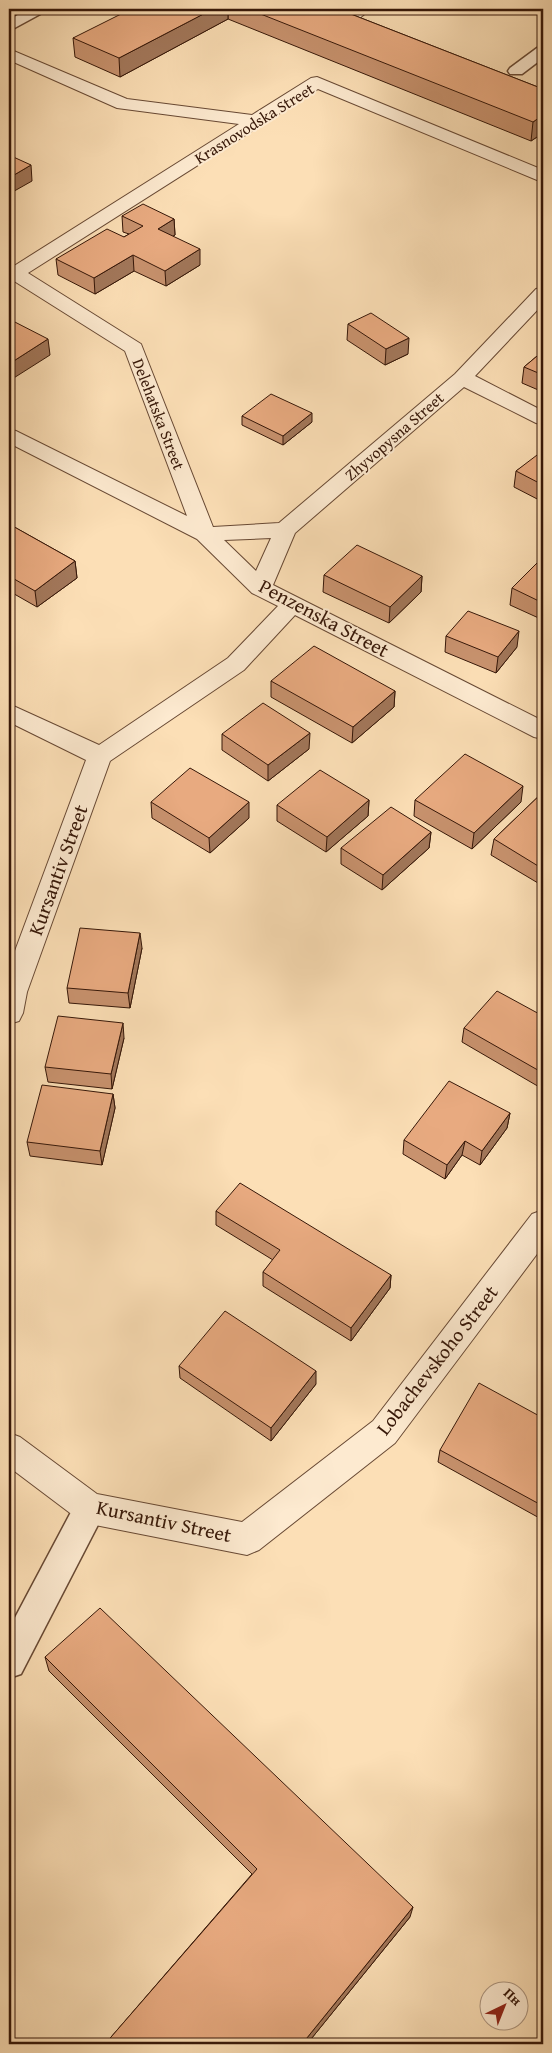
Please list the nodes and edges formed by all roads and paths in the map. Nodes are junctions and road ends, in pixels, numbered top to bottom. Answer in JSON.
{"nodes":[{"id":1,"x":38,"y":9,"type":"edge"},
{"id":2,"x":9,"y":26,"type":"edge"},
{"id":3,"x":543,"y":51,"type":"edge"},
{"id":4,"x":9,"y":54,"type":"edge"},
{"id":5,"x":516,"y":71,"type":"dead end"},
{"id":6,"x":256,"y":121,"type":"junction"},
{"id":7,"x":543,"y":176,"type":"edge"},
{"id":8,"x":11,"y":274,"type":"edge"},
{"id":9,"x":543,"y":293,"type":"edge"},
{"id":10,"x":462,"y":378,"type":"junction"},
{"id":11,"x":543,"y":419,"type":"edge"},
{"id":12,"x":9,"y":436,"type":"edge"},
{"id":13,"x":284,"y":530,"type":"junction"},
{"id":14,"x":204,"y":534,"type":"junction"},
{"id":15,"x":260,"y":588,"type":"junction"},
{"id":16,"x":292,"y":605,"type":"junction"},
{"id":17,"x":9,"y":712,"type":"edge"},
{"id":18,"x":543,"y":731,"type":"edge"},
{"id":19,"x":100,"y":756,"type":"junction"},
{"id":20,"x":9,"y":1013,"type":"edge"},
{"id":21,"x":543,"y":1223,"type":"edge"},
{"id":22,"x":9,"y":1448,"type":"edge"},
{"id":23,"x":90,"y":1508,"type":"junction"},
{"id":24,"x":247,"y":1539,"type":"joint"},
{"id":25,"x":9,"y":1662,"type":"edge"}],
"edges":[{"from":1,"to":2,"type":"lane"},
{"from":3,"to":5,"type":"lane"},
{"from":4,"to":6,"type":"street"},
{"from":6,"to":7,"type":"street","name":"Krasnovodska Street"},
{"from":6,"to":8,"type":"street","name":"Krasnovodska Street"},
{"from":8,"to":14,"type":"street","name":"Delehatska Street"},
{"from":9,"to":10,"type":"street","name":"Zhyvopysna Street"},
{"from":10,"to":11,"type":"street"},
{"from":10,"to":13,"type":"street","name":"Zhyvopysna Street"},
{"from":12,"to":14,"type":"street","name":"Penzenska Street"},
{"from":13,"to":14,"type":"street"},
{"from":13,"to":15,"type":"street","name":"Zhyvopysna Street"},
{"from":14,"to":15,"type":"street","name":"Penzenska Street"},
{"from":15,"to":16,"type":"street","name":"Penzenska Street"},
{"from":16,"to":18,"type":"street","name":"Penzenska Street"},
{"from":16,"to":19,"type":"street"},
{"from":17,"to":19,"type":"street"},
{"from":19,"to":20,"type":"street","name":"Kursantiv Street"},
{"from":21,"to":24,"type":"street","name":"Lobachevskoho Street"},
{"from":22,"to":23,"type":"street","name":"Kursantiv Street"},
{"from":23,"to":24,"type":"street","name":"Kursantiv Street"},
{"from":23,"to":25,"type":"lane"}]}
